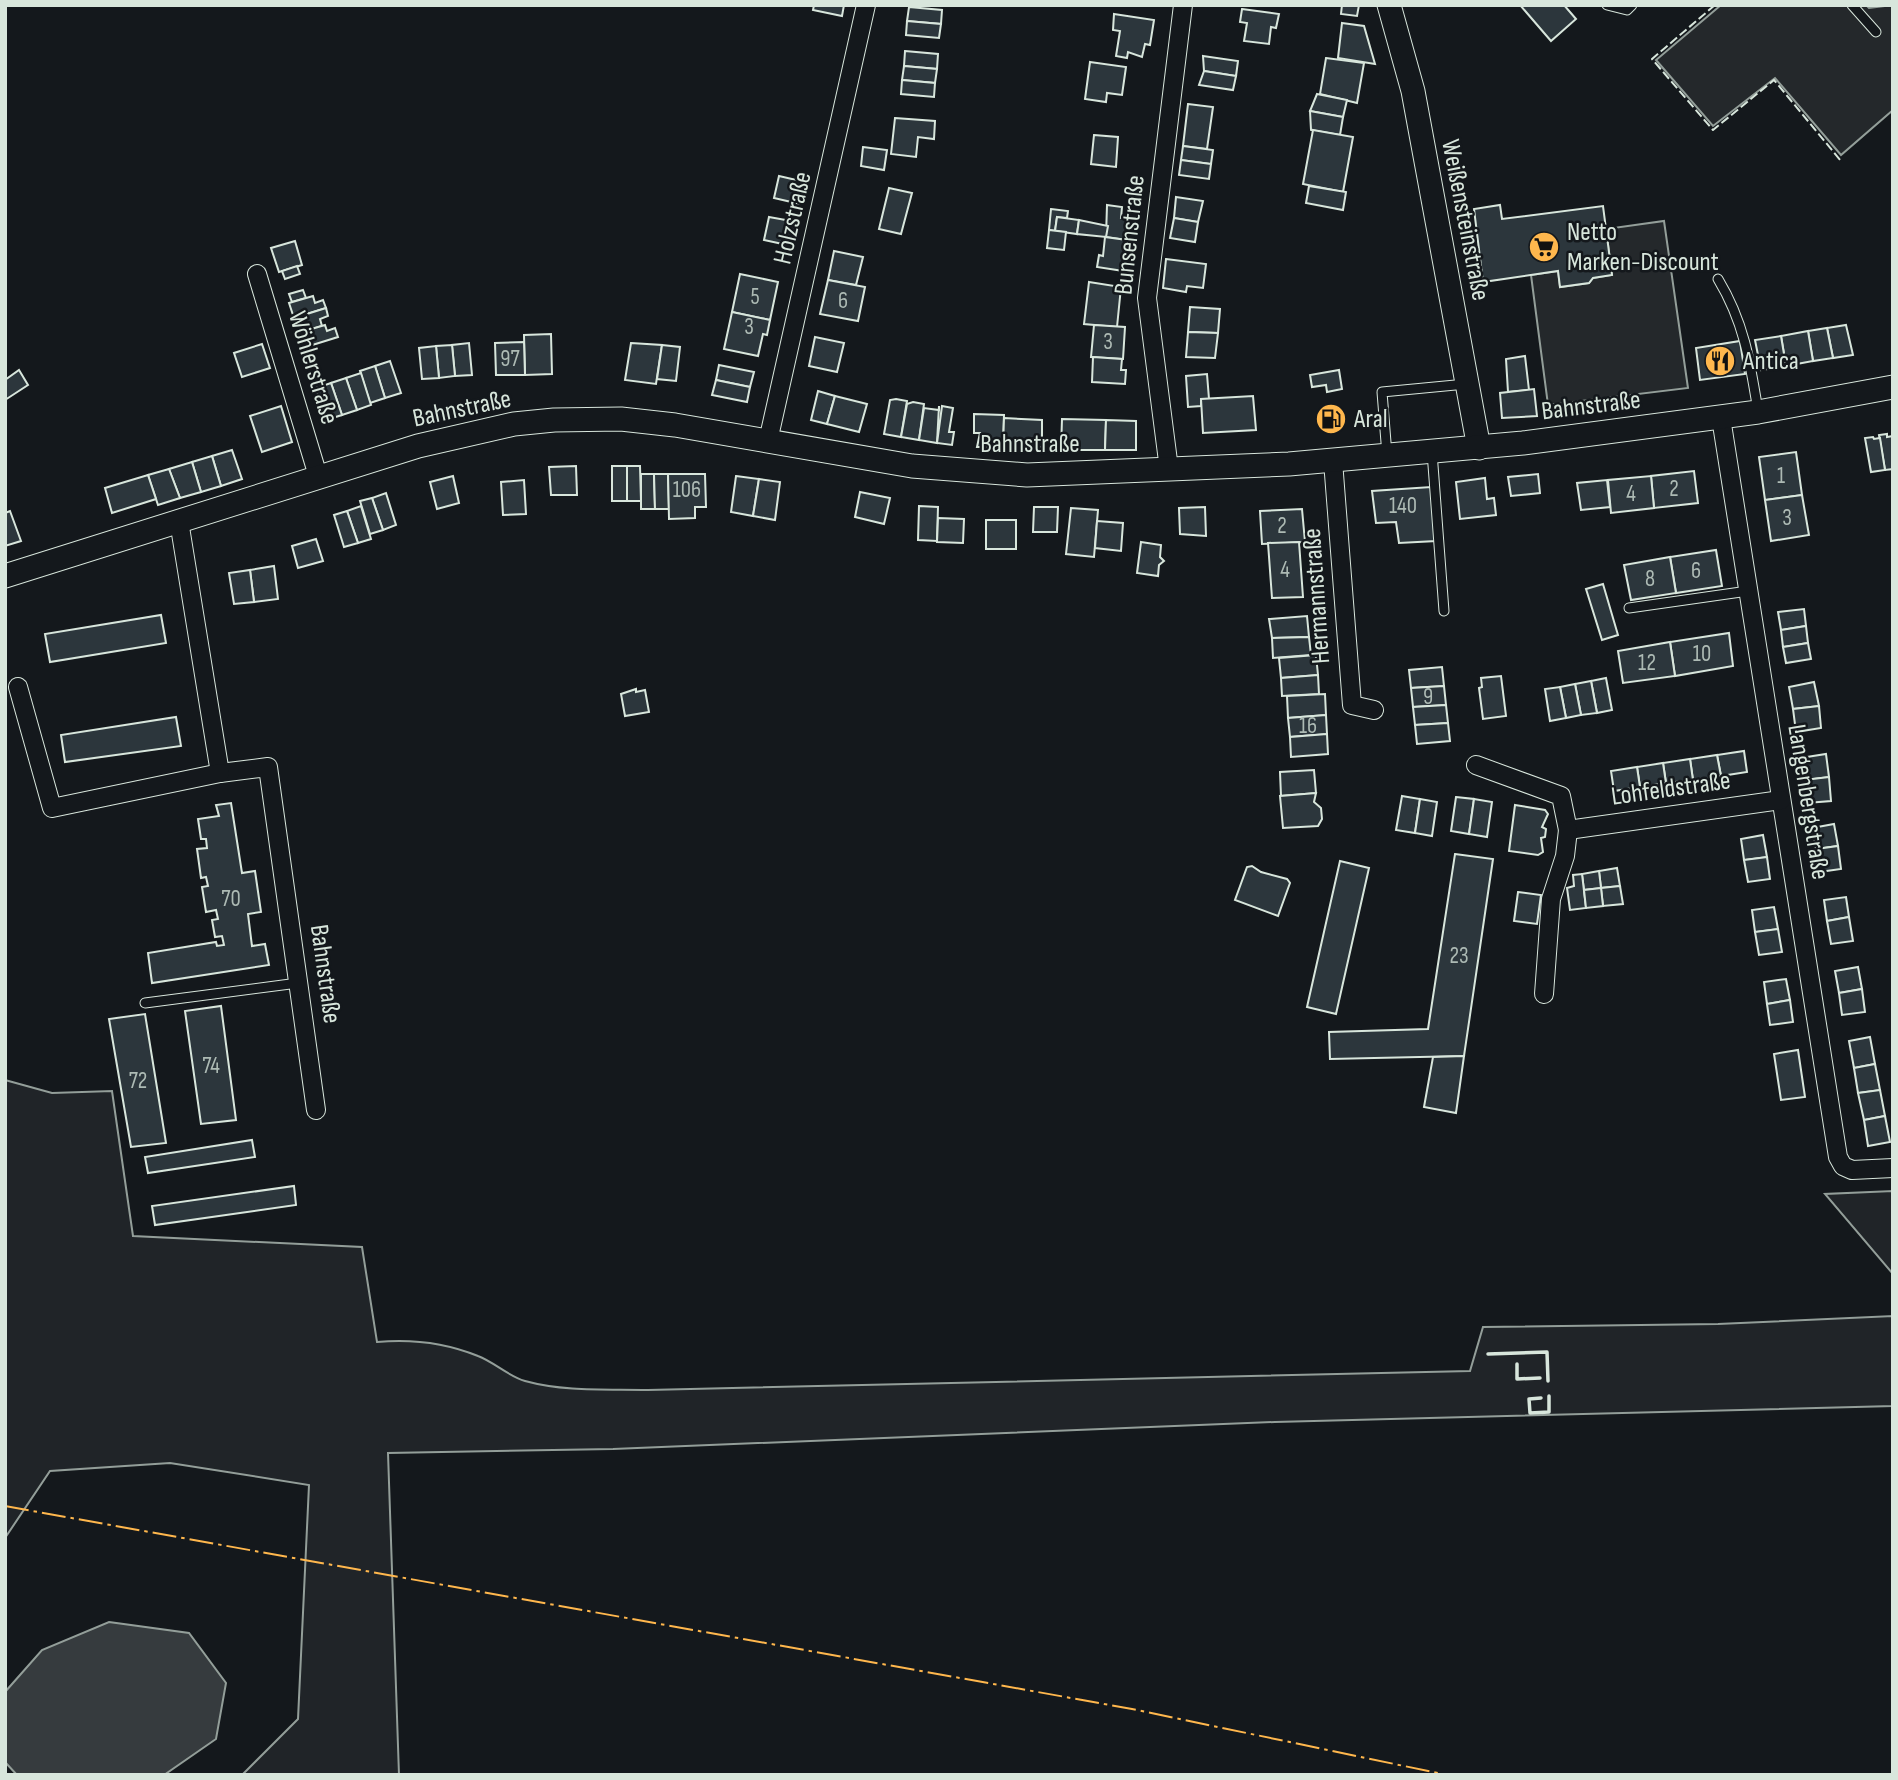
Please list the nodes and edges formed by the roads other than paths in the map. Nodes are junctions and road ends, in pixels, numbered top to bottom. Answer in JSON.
{"nodes":[{"id":1,"x":866,"y":5,"type":"edge"},
{"id":2,"x":1183,"y":5,"type":"edge"},
{"id":3,"x":1389,"y":5,"type":"edge"},
{"id":4,"x":1607,"y":5,"type":"edge"},
{"id":5,"x":1632,"y":5,"type":"edge"},
{"id":6,"x":1852,"y":5,"type":"edge"},
{"id":7,"x":1876,"y":32,"type":"dead end"},
{"id":8,"x":257,"y":274,"type":"dead end"},
{"id":9,"x":1718,"y":279,"type":"dead end"},
{"id":10,"x":1467,"y":384,"type":"junction"},
{"id":11,"x":1893,"y":387,"type":"edge"},
{"id":12,"x":1758,"y":412,"type":"junction"},
{"id":13,"x":1721,"y":418,"type":"junction"},
{"id":14,"x":768,"y":441,"type":"junction"},
{"id":15,"x":1479,"y":448,"type":"junction"},
{"id":16,"x":1432,"y":452,"type":"junction"},
{"id":17,"x":1387,"y":456,"type":"junction"},
{"id":18,"x":1333,"y":461,"type":"junction"},
{"id":19,"x":1169,"y":469,"type":"junction"},
{"id":20,"x":318,"y":476,"type":"junction"},
{"id":21,"x":179,"y":521,"type":"junction"},
{"id":22,"x":5,"y":576,"type":"edge"},
{"id":23,"x":1748,"y":591,"type":"junction"},
{"id":24,"x":1629,"y":608,"type":"dead end"},
{"id":25,"x":1444,"y":611,"type":"dead end"},
{"id":26,"x":18,"y":687,"type":"dead end"},
{"id":27,"x":1374,"y":710,"type":"dead end"},
{"id":28,"x":1476,"y":765,"type":"dead end"},
{"id":29,"x":220,"y":774,"type":"junction"},
{"id":30,"x":1781,"y":800,"type":"junction"},
{"id":31,"x":1568,"y":830,"type":"junction"},
{"id":32,"x":298,"y":983,"type":"junction"},
{"id":33,"x":1544,"y":994,"type":"dead end"},
{"id":34,"x":145,"y":1003,"type":"dead end"},
{"id":35,"x":316,"y":1110,"type":"dead end"},
{"id":36,"x":1893,"y":1168,"type":"edge"}],
"edges":[{"from":1,"to":14,"type":"street","name":"Holzstraße"},
{"from":2,"to":19,"type":"street","name":"Bunsenstraße"},
{"from":3,"to":10,"type":"main road","name":"Weißensteinstraße"},
{"from":4,"to":5,"type":"lane"},
{"from":6,"to":7,"type":"lane"},
{"from":8,"to":20,"type":"street","name":"Wöhlerstraße"},
{"from":9,"to":12,"type":"lane"},
{"from":10,"to":15,"type":"main road","name":"Weißensteinstraße"},
{"from":10,"to":17,"type":"lane"},
{"from":11,"to":12,"type":"main road","name":"Bahnstraße"},
{"from":12,"to":13,"type":"main road","name":"Bahnstraße"},
{"from":13,"to":15,"type":"main road","name":"Bahnstraße"},
{"from":13,"to":23,"type":"street","name":"Langenbergstraße"},
{"from":14,"to":19,"type":"main road","name":"Bahnstraße"},
{"from":14,"to":20,"type":"main road","name":"Bahnstraße"},
{"from":15,"to":16,"type":"main road","name":"Bahnstraße"},
{"from":16,"to":17,"type":"main road","name":"Bahnstraße"},
{"from":16,"to":25,"type":"lane"},
{"from":17,"to":18,"type":"main road","name":"Bahnstraße"},
{"from":18,"to":19,"type":"main road","name":"Bahnstraße"},
{"from":18,"to":27,"type":"street","name":"Hermannstraße"},
{"from":20,"to":21,"type":"main road","name":"Bahnstraße"},
{"from":21,"to":22,"type":"main road","name":"Bahnstraße"},
{"from":21,"to":29,"type":"street"},
{"from":23,"to":24,"type":"lane"},
{"from":23,"to":30,"type":"street","name":"Langenbergstraße"},
{"from":26,"to":29,"type":"street","name":"Bahnstraße"},
{"from":28,"to":31,"type":"street"},
{"from":29,"to":32,"type":"street","name":"Bahnstraße"},
{"from":30,"to":31,"type":"street","name":"Lohfeldstraße"},
{"from":30,"to":36,"type":"street","name":"Langenbergstraße"},
{"from":31,"to":33,"type":"street"},
{"from":32,"to":34,"type":"lane"},
{"from":32,"to":35,"type":"street","name":"Bahnstraße"}]}
